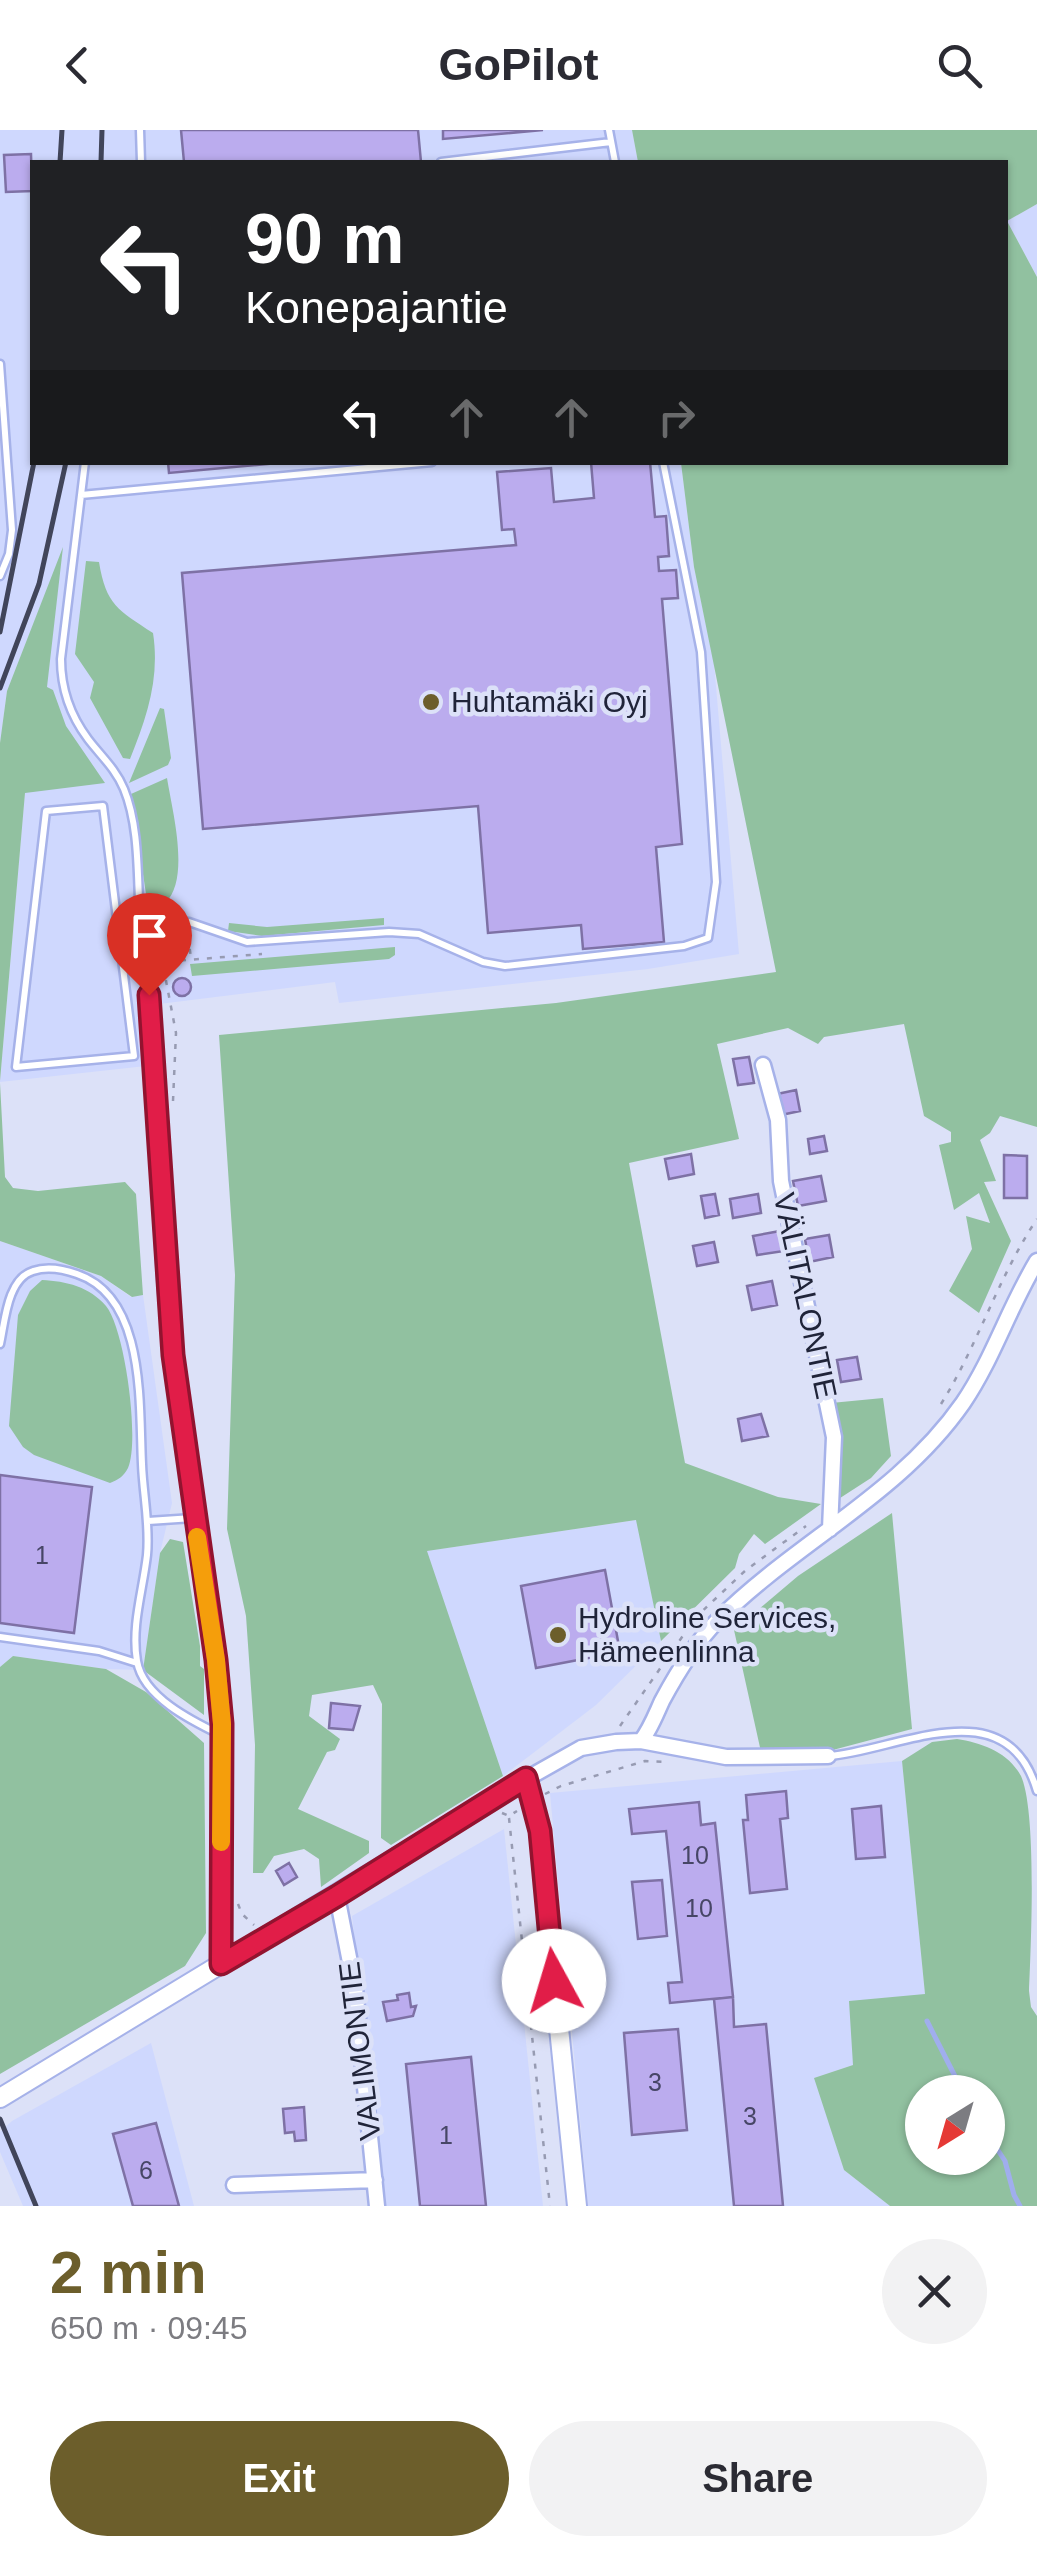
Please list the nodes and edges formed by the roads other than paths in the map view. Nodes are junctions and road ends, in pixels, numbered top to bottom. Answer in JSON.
{"nodes":[{"id":1,"x":140,"y":130,"type":"edge"},
{"id":2,"x":608,"y":130,"type":"edge"},
{"id":3,"x":611,"y":142,"type":"junction"},
{"id":4,"x":141,"y":160,"type":"edge"},
{"id":5,"x":459,"y":160,"type":"edge"},
{"id":6,"x":615,"y":160,"type":"edge"},
{"id":7,"x":0,"y":364,"type":"edge"},
{"id":8,"x":85,"y":465,"type":"edge"},
{"id":9,"x":400,"y":465,"type":"edge"},
{"id":10,"x":664,"y":465,"type":"edge"},
{"id":11,"x":81,"y":495,"type":"junction"},
{"id":12,"x":0,"y":576,"type":"edge"},
{"id":13,"x":150,"y":1002,"type":"joint"},
{"id":14,"x":128,"y":1010,"type":"junction"},
{"id":15,"x":763,"y":1065,"type":"dead end"},
{"id":16,"x":1037,"y":1261,"type":"edge"},
{"id":17,"x":0,"y":1344,"type":"edge"},
{"id":18,"x":194,"y":1518,"type":"junction"},
{"id":19,"x":148,"y":1521,"type":"junction"},
{"id":20,"x":830,"y":1529,"type":"junction"},
{"id":21,"x":0,"y":1637,"type":"edge"},
{"id":22,"x":137,"y":1663,"type":"junction"},
{"id":23,"x":222,"y":1736,"type":"junction"},
{"id":24,"x":641,"y":1741,"type":"junction"},
{"id":25,"x":828,"y":1756,"type":"joint"},
{"id":26,"x":526,"y":1778,"type":"junction"},
{"id":27,"x":1037,"y":1791,"type":"edge"},
{"id":28,"x":337,"y":1896,"type":"junction"},
{"id":29,"x":221,"y":1964,"type":"junction"},
{"id":30,"x":0,"y":2098,"type":"edge"},
{"id":31,"x":375,"y":2180,"type":"junction"},
{"id":32,"x":234,"y":2185,"type":"dead end"},
{"id":33,"x":377,"y":2206,"type":"edge"},
{"id":34,"x":576,"y":2206,"type":"edge"}],
"edges":[{"from":1,"to":4,"type":"lane"},
{"from":2,"to":3,"type":"lane"},
{"from":3,"to":5,"type":"lane"},
{"from":3,"to":6,"type":"lane"},
{"from":7,"to":12,"type":"lane"},
{"from":8,"to":11,"type":"lane"},
{"from":9,"to":11,"type":"lane"},
{"from":10,"to":11,"type":"lane"},
{"from":13,"to":14,"type":"lane"},
{"from":13,"to":18,"type":"street"},
{"from":14,"to":14,"type":"lane"},
{"from":15,"to":20,"type":"street","name":"VÄLITALONTIE"},
{"from":16,"to":20,"type":"street"},
{"from":17,"to":19,"type":"lane"},
{"from":18,"to":19,"type":"lane"},
{"from":18,"to":23,"type":"street"},
{"from":19,"to":22,"type":"lane"},
{"from":20,"to":24,"type":"street"},
{"from":21,"to":22,"type":"lane"},
{"from":22,"to":23,"type":"lane"},
{"from":23,"to":29,"type":"street"},
{"from":24,"to":25,"type":"street"},
{"from":24,"to":26,"type":"street"},
{"from":25,"to":27,"type":"lane"},
{"from":26,"to":28,"type":"street"},
{"from":26,"to":34,"type":"street"},
{"from":28,"to":29,"type":"street"},
{"from":28,"to":31,"type":"street","name":"VALIMONTIE"},
{"from":29,"to":30,"type":"street"},
{"from":31,"to":32,"type":"street"},
{"from":31,"to":33,"type":"street","name":"VALIMONTIE"}]}
